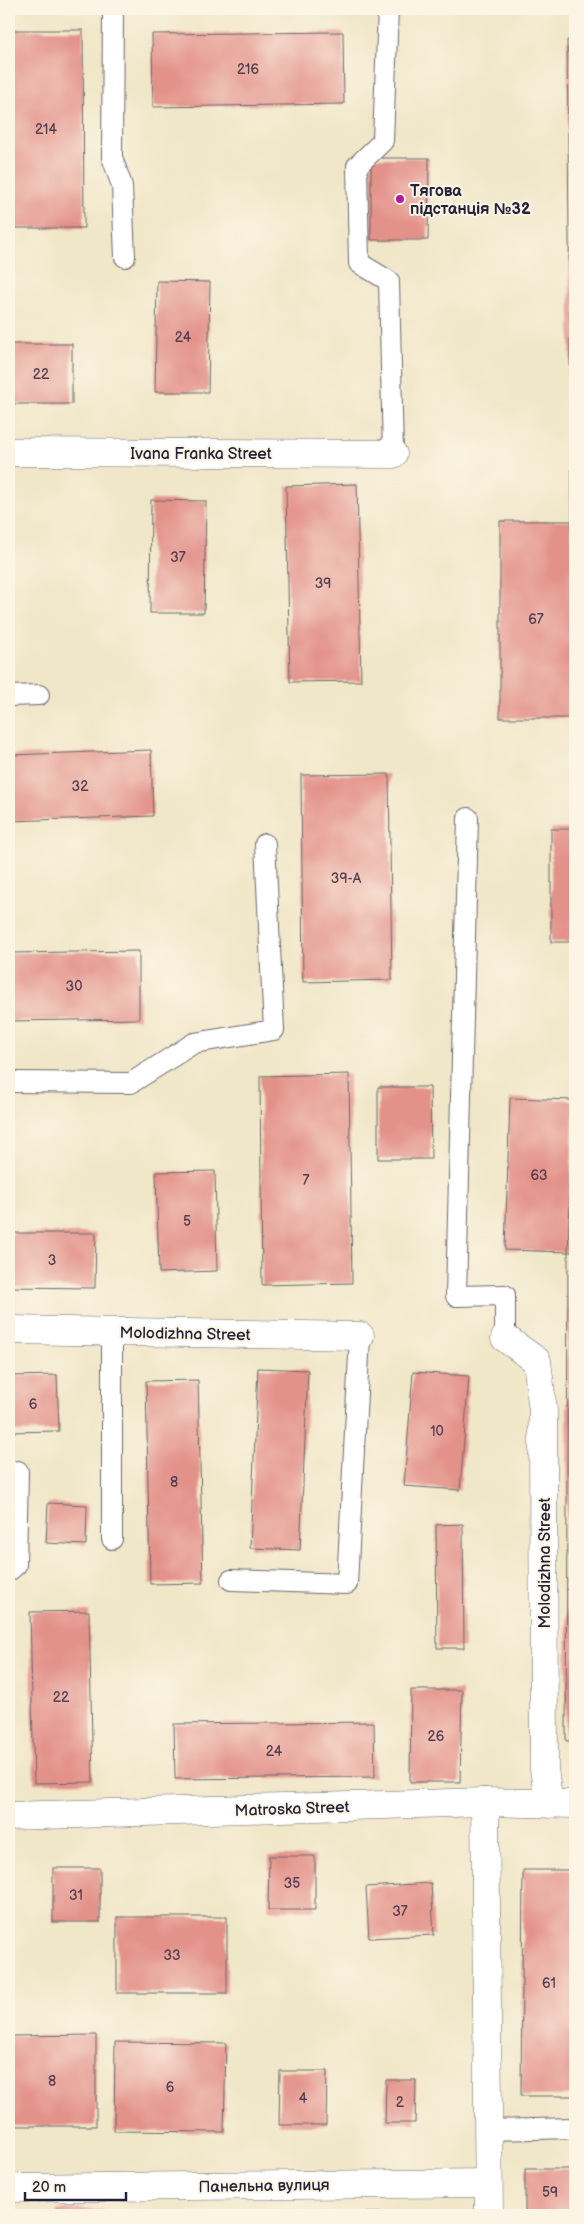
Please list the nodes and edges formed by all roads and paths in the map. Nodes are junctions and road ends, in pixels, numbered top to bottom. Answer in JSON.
{"nodes":[{"id":1,"x":113,"y":9,"type":"edge"},
{"id":2,"x":388,"y":9,"type":"edge"},
{"id":3,"x":125,"y":257,"type":"dead end"},
{"id":4,"x":9,"y":452,"type":"edge"},
{"id":5,"x":393,"y":454,"type":"joint"},
{"id":6,"x":39,"y":695,"type":"dead end"},
{"id":7,"x":9,"y":696,"type":"edge"},
{"id":8,"x":468,"y":818,"type":"dead end"},
{"id":9,"x":265,"y":844,"type":"dead end"},
{"id":10,"x":9,"y":1082,"type":"edge"},
{"id":11,"x":9,"y":1330,"type":"edge"},
{"id":12,"x":112,"y":1332,"type":"junction"},
{"id":13,"x":360,"y":1336,"type":"joint"},
{"id":14,"x":505,"y":1338,"type":"joint"},
{"id":15,"x":18,"y":1471,"type":"dead end"},
{"id":16,"x":112,"y":1539,"type":"dead end"},
{"id":17,"x":9,"y":1571,"type":"edge"},
{"id":18,"x":232,"y":1580,"type":"dead end"},
{"id":19,"x":485,"y":1802,"type":"junction"},
{"id":20,"x":562,"y":1804,"type":"edge"},
{"id":21,"x":9,"y":1816,"type":"edge"},
{"id":22,"x":575,"y":2128,"type":"edge"},
{"id":23,"x":488,"y":2130,"type":"junction"},
{"id":24,"x":488,"y":2182,"type":"junction"},
{"id":25,"x":9,"y":2188,"type":"edge"},
{"id":26,"x":489,"y":2215,"type":"edge"}],
"edges":[{"from":1,"to":3,"type":"lane"},
{"from":2,"to":5,"type":"lane"},
{"from":4,"to":5,"type":"street","name":"Ivana Franka Street"},
{"from":6,"to":7,"type":"lane"},
{"from":8,"to":14,"type":"lane"},
{"from":9,"to":10,"type":"lane"},
{"from":11,"to":12,"type":"street","name":"Molodizhna Street"},
{"from":12,"to":13,"type":"street","name":"Molodizhna Street"},
{"from":12,"to":16,"type":"lane"},
{"from":13,"to":18,"type":"lane"},
{"from":14,"to":20,"type":"street","name":"Molodizhna Street"},
{"from":15,"to":17,"type":"lane"},
{"from":19,"to":20,"type":"street","name":"Matroska Street"},
{"from":19,"to":21,"type":"street","name":"Matroska Street"},
{"from":19,"to":23,"type":"street"},
{"from":22,"to":23,"type":"lane"},
{"from":23,"to":24,"type":"street"},
{"from":24,"to":25,"type":"street","name":"Панельна вулиця"},
{"from":24,"to":26,"type":"street"}]}
